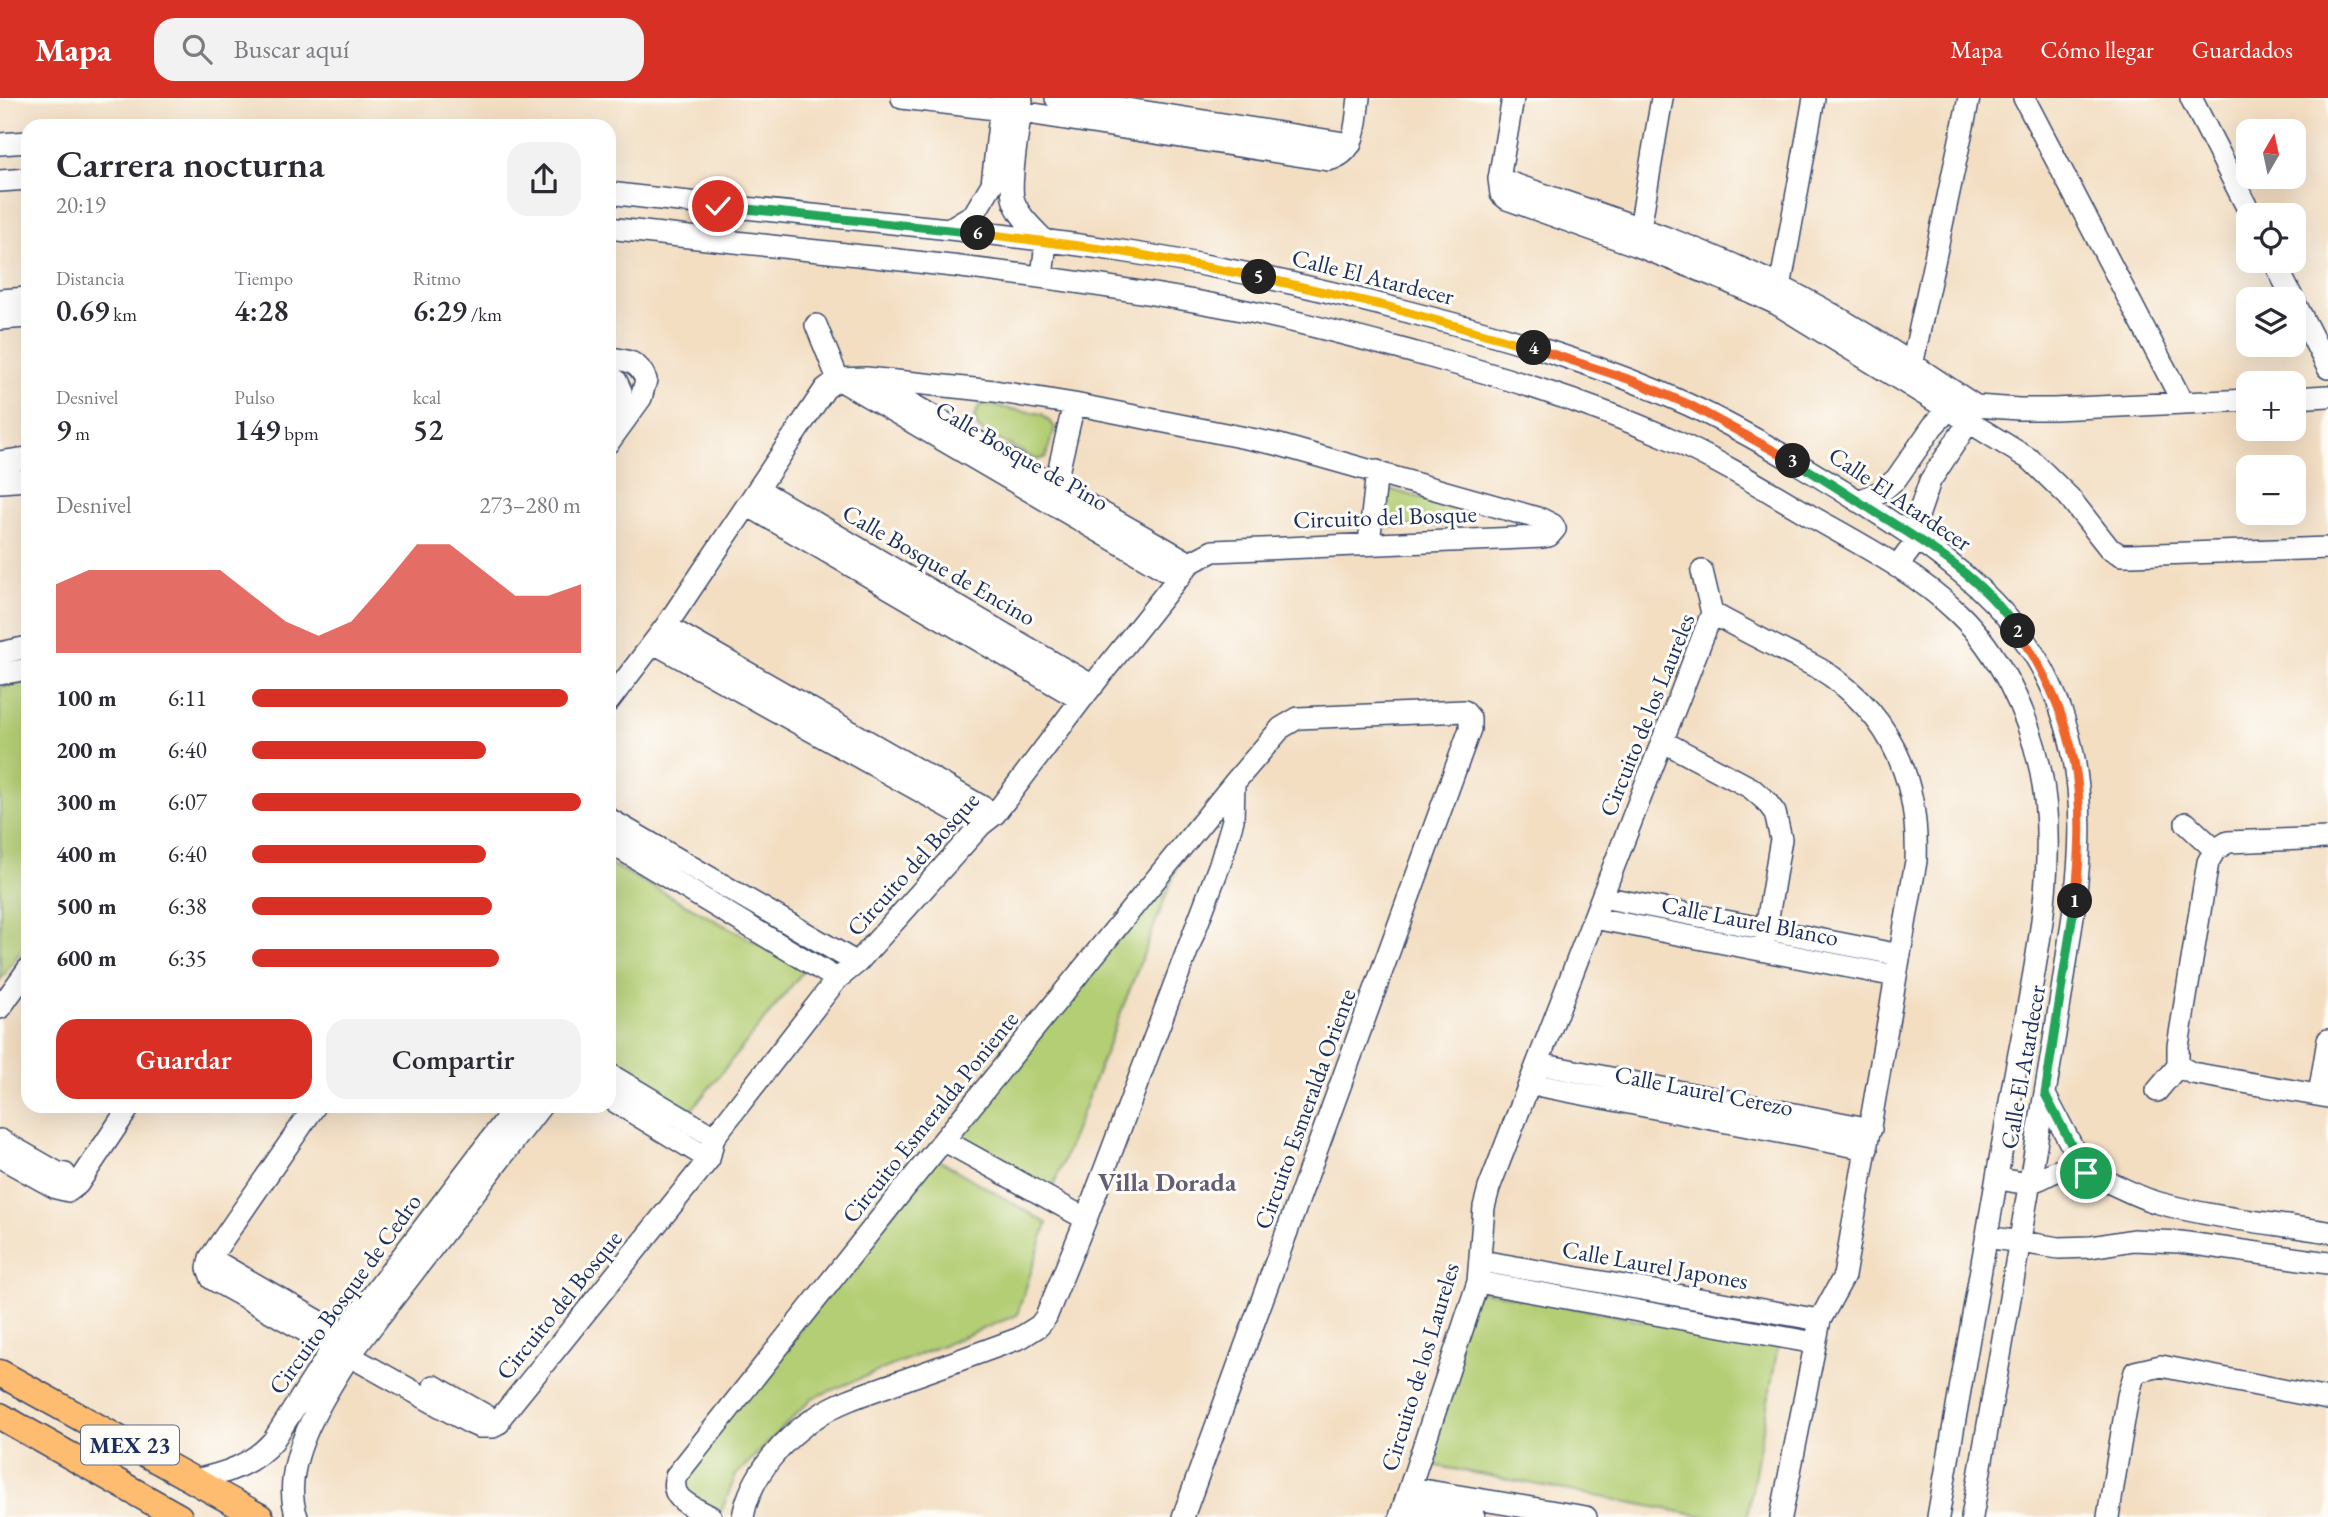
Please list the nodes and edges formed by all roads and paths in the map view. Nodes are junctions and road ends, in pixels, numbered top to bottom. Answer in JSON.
{"nodes":[{"id":1,"x":902,"y":98,"type":"edge"},
{"id":2,"x":1056,"y":98,"type":"edge"},
{"id":3,"x":1360,"y":98,"type":"edge"},
{"id":4,"x":1513,"y":98,"type":"edge"},
{"id":5,"x":1662,"y":98,"type":"edge"},
{"id":6,"x":1814,"y":98,"type":"edge"},
{"id":7,"x":1969,"y":98,"type":"edge"},
{"id":8,"x":2024,"y":98,"type":"edge"},
{"id":9,"x":2191,"y":98,"type":"edge"},
{"id":10,"x":1011,"y":104,"type":"edge"},
{"id":11,"x":21,"y":142,"type":"edge"},
{"id":12,"x":0,"y":144,"type":"edge"},
{"id":13,"x":1351,"y":144,"type":"junction"},
{"id":14,"x":21,"y":180,"type":"edge"},
{"id":15,"x":0,"y":181,"type":"edge"},
{"id":16,"x":616,"y":194,"type":"edge"},
{"id":17,"x":2244,"y":203,"type":"edge"},
{"id":18,"x":718,"y":206,"type":"junction"},
{"id":19,"x":949,"y":229,"type":"junction"},
{"id":20,"x":616,"y":230,"type":"edge"},
{"id":21,"x":1639,"y":237,"type":"junction"},
{"id":22,"x":715,"y":240,"type":"junction"},
{"id":23,"x":1046,"y":242,"type":"junction"},
{"id":24,"x":1042,"y":277,"type":"junction"},
{"id":25,"x":1779,"y":295,"type":"junction"},
{"id":26,"x":21,"y":298,"type":"edge"},
{"id":27,"x":0,"y":300,"type":"edge"},
{"id":28,"x":1385,"y":306,"type":"junction"},
{"id":29,"x":21,"y":318,"type":"edge"},
{"id":30,"x":0,"y":319,"type":"edge"},
{"id":31,"x":2306,"y":324,"type":"edge"},
{"id":32,"x":816,"y":325,"type":"dead end"},
{"id":33,"x":1374,"y":342,"type":"junction"},
{"id":34,"x":616,"y":359,"type":"edge"},
{"id":35,"x":2328,"y":368,"type":"edge"},
{"id":36,"x":644,"y":374,"type":"junction"},
{"id":37,"x":1910,"y":374,"type":"junction"},
{"id":38,"x":866,"y":378,"type":"junction"},
{"id":39,"x":838,"y":379,"type":"junction"},
{"id":40,"x":616,"y":381,"type":"edge"},
{"id":41,"x":2328,"y":396,"type":"edge"},
{"id":42,"x":2306,"y":397,"type":"edge"},
{"id":43,"x":2236,"y":401,"type":"edge"},
{"id":44,"x":2183,"y":403,"type":"junction"},
{"id":45,"x":1074,"y":404,"type":"junction"},
{"id":46,"x":1948,"y":410,"type":"junction"},
{"id":47,"x":1972,"y":414,"type":"junction"},
{"id":48,"x":616,"y":432,"type":"edge"},
{"id":49,"x":21,"y":459,"type":"edge"},
{"id":50,"x":0,"y":462,"type":"edge"},
{"id":51,"x":1377,"y":471,"type":"junction"},
{"id":52,"x":21,"y":480,"type":"edge"},
{"id":53,"x":0,"y":482,"type":"edge"},
{"id":54,"x":1053,"y":495,"type":"junction"},
{"id":55,"x":752,"y":497,"type":"junction"},
{"id":56,"x":1859,"y":501,"type":"junction"},
{"id":57,"x":1918,"y":539,"type":"junction"},
{"id":58,"x":1369,"y":544,"type":"junction"},
{"id":59,"x":2328,"y":548,"type":"edge"},
{"id":60,"x":1897,"y":567,"type":"junction"},
{"id":61,"x":1184,"y":571,"type":"junction"},
{"id":62,"x":1702,"y":571,"type":"dead end"},
{"id":63,"x":1712,"y":613,"type":"junction"},
{"id":64,"x":660,"y":634,"type":"junction"},
{"id":65,"x":21,"y":648,"type":"edge"},
{"id":66,"x":0,"y":653,"type":"edge"},
{"id":67,"x":21,"y":670,"type":"edge"},
{"id":68,"x":0,"y":674,"type":"edge"},
{"id":69,"x":616,"y":692,"type":"edge"},
{"id":70,"x":1087,"y":693,"type":"junction"},
{"id":71,"x":1292,"y":720,"type":"joint"},
{"id":72,"x":1662,"y":741,"type":"junction"},
{"id":73,"x":1234,"y":783,"type":"junction"},
{"id":74,"x":988,"y":819,"type":"junction"},
{"id":75,"x":2186,"y":823,"type":"dead end"},
{"id":76,"x":616,"y":824,"type":"edge"},
{"id":77,"x":2328,"y":838,"type":"edge"},
{"id":78,"x":616,"y":845,"type":"edge"},
{"id":79,"x":2215,"y":849,"type":"junction"},
{"id":80,"x":690,"y":878,"type":"junction"},
{"id":81,"x":1602,"y":897,"type":"junction"},
{"id":82,"x":1594,"y":918,"type":"junction"},
{"id":83,"x":1766,"y":929,"type":"junction"},
{"id":84,"x":1762,"y":950,"type":"junction"},
{"id":85,"x":1900,"y":955,"type":"junction"},
{"id":86,"x":858,"y":963,"type":"junction"},
{"id":87,"x":1896,"y":976,"type":"junction"},
{"id":88,"x":21,"y":979,"type":"edge"},
{"id":89,"x":837,"y":979,"type":"junction"},
{"id":90,"x":0,"y":1008,"type":"edge"},
{"id":91,"x":2328,"y":1040,"type":"edge"},
{"id":92,"x":1539,"y":1064,"type":"junction"},
{"id":93,"x":2178,"y":1066,"type":"junction"},
{"id":94,"x":616,"y":1078,"type":"edge"},
{"id":95,"x":1531,"y":1084,"type":"junction"},
{"id":96,"x":2157,"y":1091,"type":"dead end"},
{"id":97,"x":2045,"y":1094,"type":"junction"},
{"id":98,"x":2324,"y":1096,"type":"edge"},
{"id":99,"x":616,"y":1102,"type":"edge"},
{"id":100,"x":1700,"y":1106,"type":"junction"},
{"id":101,"x":109,"y":1113,"type":"edge"},
{"id":102,"x":125,"y":1113,"type":"edge"},
{"id":103,"x":310,"y":1113,"type":"edge"},
{"id":104,"x":512,"y":1113,"type":"edge"},
{"id":105,"x":535,"y":1113,"type":"edge"},
{"id":106,"x":714,"y":1137,"type":"junction"},
{"id":107,"x":1869,"y":1139,"type":"junction"},
{"id":108,"x":0,"y":1140,"type":"edge"},
{"id":109,"x":945,"y":1141,"type":"junction"},
{"id":110,"x":0,"y":1157,"type":"edge"},
{"id":111,"x":709,"y":1159,"type":"junction"},
{"id":112,"x":2086,"y":1173,"type":"junction"},
{"id":113,"x":1997,"y":1178,"type":"junction"},
{"id":114,"x":2030,"y":1182,"type":"junction"},
{"id":115,"x":67,"y":1183,"type":"junction"},
{"id":116,"x":458,"y":1198,"type":"junction"},
{"id":117,"x":1086,"y":1219,"type":"junction"},
{"id":118,"x":2328,"y":1231,"type":"edge"},
{"id":119,"x":1987,"y":1237,"type":"junction"},
{"id":120,"x":2020,"y":1243,"type":"junction"},
{"id":121,"x":2328,"y":1263,"type":"edge"},
{"id":122,"x":1479,"y":1271,"type":"junction"},
{"id":123,"x":1647,"y":1301,"type":"junction"},
{"id":124,"x":1820,"y":1320,"type":"junction"},
{"id":125,"x":1815,"y":1343,"type":"junction"},
{"id":126,"x":346,"y":1345,"type":"junction"},
{"id":127,"x":0,"y":1373,"type":"edge"},
{"id":128,"x":2328,"y":1399,"type":"edge"},
{"id":129,"x":308,"y":1406,"type":"junction"},
{"id":130,"x":0,"y":1416,"type":"edge"},
{"id":131,"x":194,"y":1480,"type":"junction"},
{"id":132,"x":1405,"y":1504,"type":"edge"},
{"id":133,"x":170,"y":1514,"type":"edge"},
{"id":134,"x":260,"y":1517,"type":"edge"},
{"id":135,"x":297,"y":1517,"type":"edge"},
{"id":136,"x":711,"y":1517,"type":"edge"},
{"id":137,"x":743,"y":1517,"type":"edge"},
{"id":138,"x":1184,"y":1517,"type":"edge"},
{"id":139,"x":1474,"y":1517,"type":"edge"},
{"id":140,"x":1586,"y":1517,"type":"edge"},
{"id":141,"x":1781,"y":1517,"type":"edge"},
{"id":142,"x":1938,"y":1517,"type":"edge"},
{"id":143,"x":1972,"y":1517,"type":"edge"},
{"id":144,"x":2108,"y":1517,"type":"edge"}],
"edges":[{"from":1,"to":10,"type":"street"},
{"from":2,"to":13,"type":"street"},
{"from":3,"to":13,"type":"street"},
{"from":4,"to":21,"type":"street"},
{"from":5,"to":21,"type":"street"},
{"from":6,"to":25,"type":"street"},
{"from":7,"to":37,"type":"street"},
{"from":8,"to":44,"type":"street"},
{"from":9,"to":17,"type":"street"},
{"from":10,"to":13,"type":"street"},
{"from":10,"to":19,"type":"street"},
{"from":10,"to":23,"type":"street"},
{"from":11,"to":12,"type":"street"},
{"from":14,"to":15,"type":"street"},
{"from":16,"to":18,"type":"street","name":"Calle El Atardecer"},
{"from":18,"to":19,"type":"street","name":"Calle El Atardecer"},
{"from":18,"to":22,"type":"street"},
{"from":19,"to":23,"type":"street","name":"Calle El Atardecer"},
{"from":20,"to":22,"type":"street","name":"Calle El Atardecer"},
{"from":21,"to":25,"type":"street"},
{"from":22,"to":24,"type":"street","name":"Calle El Atardecer"},
{"from":23,"to":24,"type":"street"},
{"from":23,"to":28,"type":"street","name":"Calle El Atardecer"},
{"from":24,"to":33,"type":"street","name":"Calle El Atardecer"},
{"from":25,"to":37,"type":"street"},
{"from":26,"to":27,"type":"street"},
{"from":28,"to":33,"type":"street"},
{"from":28,"to":56,"type":"street","name":"Calle El Atardecer"},
{"from":29,"to":30,"type":"street"},
{"from":31,"to":35,"type":"street"},
{"from":32,"to":39,"type":"street"},
{"from":33,"to":60,"type":"street","name":"Calle El Atardecer"},
{"from":34,"to":36,"type":"street"},
{"from":36,"to":40,"type":"street"},
{"from":36,"to":48,"type":"street"},
{"from":37,"to":46,"type":"street"},
{"from":37,"to":47,"type":"street"},
{"from":38,"to":39,"type":"street","name":"Circuito del Bosque"},
{"from":38,"to":45,"type":"street","name":"Circuito del Bosque"},
{"from":38,"to":54,"type":"street","name":"Calle Bosque de Pino"},
{"from":39,"to":54,"type":"street","name":"Calle Bosque de Pino"},
{"from":39,"to":55,"type":"street"},
{"from":41,"to":42,"type":"street"},
{"from":43,"to":44,"type":"street"},
{"from":44,"to":47,"type":"street"},
{"from":45,"to":51,"type":"street","name":"Circuito del Bosque"},
{"from":45,"to":54,"type":"street"},
{"from":46,"to":47,"type":"street"},
{"from":46,"to":56,"type":"street"},
{"from":47,"to":57,"type":"street"},
{"from":47,"to":59,"type":"street"},
{"from":49,"to":50,"type":"street"},
{"from":51,"to":58,"type":"street"},
{"from":51,"to":58,"type":"street","name":"Circuito del Bosque"},
{"from":52,"to":53,"type":"street"},
{"from":54,"to":61,"type":"street","name":"Calle Bosque de Pino"},
{"from":55,"to":64,"type":"street"},
{"from":55,"to":70,"type":"street","name":"Calle Bosque de Encino"},
{"from":56,"to":57,"type":"street","name":"Calle El Atardecer"},
{"from":57,"to":60,"type":"street"},
{"from":57,"to":97,"type":"street","name":"Calle El Atardecer"},
{"from":58,"to":61,"type":"street","name":"Circuito del Bosque"},
{"from":60,"to":113,"type":"street","name":"Calle El Atardecer"},
{"from":61,"to":70,"type":"street","name":"Circuito del Bosque"},
{"from":62,"to":63,"type":"street"},
{"from":63,"to":72,"type":"street","name":"Circuito de los Laureles"},
{"from":63,"to":85,"type":"street","name":"Circuito de los Laureles"},
{"from":64,"to":69,"type":"street"},
{"from":64,"to":74,"type":"street"},
{"from":65,"to":66,"type":"street"},
{"from":67,"to":68,"type":"street"},
{"from":70,"to":74,"type":"street","name":"Circuito del Bosque"},
{"from":71,"to":73,"type":"street","name":"Circuito Esmeralda Poniente"},
{"from":71,"to":138,"type":"street","name":"Circuito Esmeralda Oriente"},
{"from":72,"to":81,"type":"street","name":"Circuito de los Laureles"},
{"from":72,"to":83,"type":"street"},
{"from":73,"to":109,"type":"street","name":"Circuito Esmeralda Poniente"},
{"from":73,"to":117,"type":"street"},
{"from":74,"to":86,"type":"street","name":"Circuito del Bosque"},
{"from":75,"to":79,"type":"street"},
{"from":76,"to":80,"type":"street"},
{"from":77,"to":79,"type":"street"},
{"from":78,"to":80,"type":"street"},
{"from":79,"to":93,"type":"street"},
{"from":80,"to":86,"type":"street"},
{"from":80,"to":89,"type":"street"},
{"from":81,"to":82,"type":"street","name":"Circuito de los Laureles"},
{"from":81,"to":83,"type":"street","name":"Calle Laurel Blanco"},
{"from":82,"to":84,"type":"street","name":"Calle Laurel Blanco"},
{"from":82,"to":92,"type":"street","name":"Circuito de los Laureles"},
{"from":83,"to":84,"type":"street"},
{"from":83,"to":85,"type":"street","name":"Calle Laurel Blanco"},
{"from":84,"to":87,"type":"street","name":"Calle Laurel Blanco"},
{"from":85,"to":87,"type":"street","name":"Circuito de los Laureles"},
{"from":86,"to":89,"type":"street","name":"Circuito del Bosque"},
{"from":87,"to":107,"type":"street","name":"Circuito de los Laureles"},
{"from":88,"to":90,"type":"street"},
{"from":89,"to":106,"type":"street","name":"Circuito del Bosque"},
{"from":91,"to":98,"type":"street"},
{"from":92,"to":95,"type":"street","name":"Circuito de los Laureles"},
{"from":92,"to":100,"type":"street","name":"Calle Laurel Cerezo"},
{"from":93,"to":96,"type":"street"},
{"from":93,"to":98,"type":"street"},
{"from":94,"to":106,"type":"street"},
{"from":95,"to":100,"type":"street","name":"Calle Laurel Cerezo"},
{"from":95,"to":122,"type":"street","name":"Circuito de los Laureles"},
{"from":97,"to":112,"type":"street"},
{"from":97,"to":114,"type":"street","name":"Calle El Atardecer"},
{"from":99,"to":111,"type":"street"},
{"from":100,"to":107,"type":"street","name":"Calle Laurel Cerezo"},
{"from":101,"to":115,"type":"street"},
{"from":102,"to":115,"type":"street"},
{"from":103,"to":126,"type":"street","name":"Circuito del Bosque"},
{"from":104,"to":116,"type":"street","name":"Circuito Bosque de Cedro"},
{"from":105,"to":116,"type":"street","name":"Circuito Bosque de Cedro"},
{"from":106,"to":111,"type":"street","name":"Circuito del Bosque"},
{"from":107,"to":124,"type":"street","name":"Circuito de los Laureles"},
{"from":108,"to":115,"type":"street"},
{"from":109,"to":117,"type":"street"},
{"from":109,"to":136,"type":"street","name":"Circuito Esmeralda Poniente"},
{"from":110,"to":115,"type":"street"},
{"from":111,"to":126,"type":"street","name":"Circuito del Bosque"},
{"from":112,"to":114,"type":"street"},
{"from":112,"to":118,"type":"street"},
{"from":113,"to":114,"type":"street"},
{"from":113,"to":119,"type":"street","name":"Calle El Atardecer"},
{"from":114,"to":120,"type":"street","name":"Calle El Atardecer"},
{"from":116,"to":126,"type":"street","name":"Circuito Bosque de Cedro"},
{"from":117,"to":137,"type":"street"},
{"from":119,"to":120,"type":"street"},
{"from":119,"to":142,"type":"street","name":"Calle El Atardecer"},
{"from":120,"to":121,"type":"street"},
{"from":120,"to":143,"type":"street","name":"Calle El Atardecer"},
{"from":122,"to":123,"type":"street","name":"Calle Laurel Japones"},
{"from":122,"to":132,"type":"street","name":"Circuito de los Laureles"},
{"from":123,"to":124,"type":"street","name":"Calle Laurel Japones"},
{"from":123,"to":125,"type":"street","name":"Calle Laurel Japones"},
{"from":124,"to":125,"type":"street","name":"Circuito de los Laureles"},
{"from":125,"to":141,"type":"street","name":"Circuito de los Laureles"},
{"from":126,"to":129,"type":"street","name":"Circuito Bosque de Cedro"},
{"from":127,"to":131,"type":"main road","number":"MEX 23"},
{"from":128,"to":144,"type":"street"},
{"from":129,"to":131,"type":"street","name":"Circuito Bosque de Cedro"},
{"from":129,"to":135,"type":"street","name":"Circuito Bosque de Cedro"},
{"from":130,"to":133,"type":"main road","number":"MEX 23"},
{"from":131,"to":134,"type":"main road","number":"MEX 23"},
{"from":132,"to":139,"type":"street"},
{"from":132,"to":140,"type":"street"}]}
